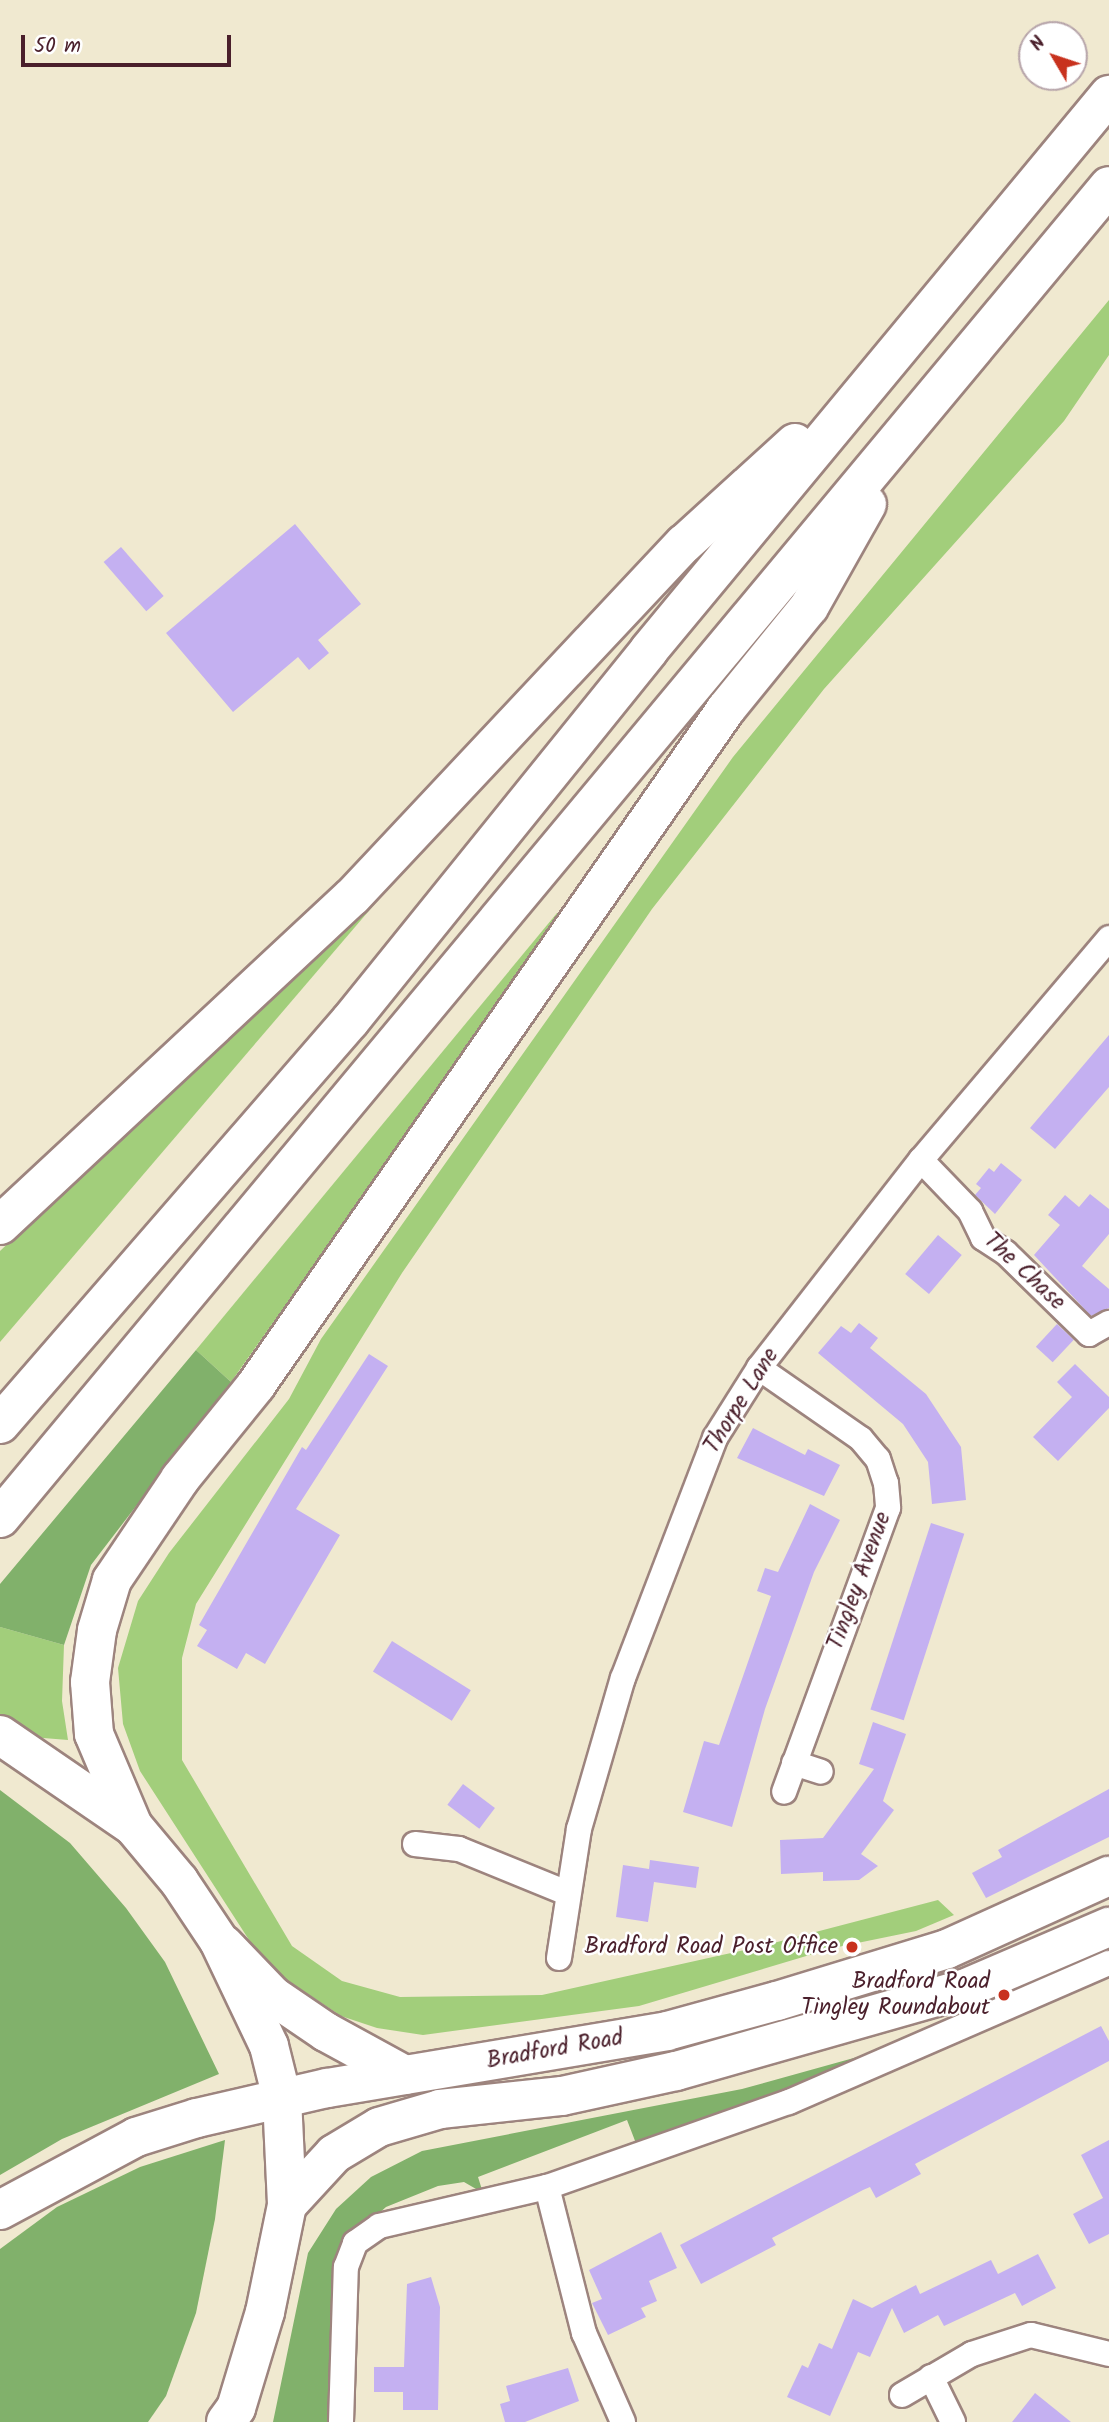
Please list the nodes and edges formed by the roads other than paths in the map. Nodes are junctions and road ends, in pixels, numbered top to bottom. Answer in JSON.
{"nodes":[{"id":1,"x":1109,"y":95,"type":"edge"},
{"id":2,"x":1109,"y":186,"type":"edge"},
{"id":3,"x":902,"y":344,"type":"junction"},
{"id":4,"x":918,"y":415,"type":"junction"},
{"id":5,"x":1109,"y":939,"type":"edge"},
{"id":6,"x":921,"y":1160,"type":"junction"},
{"id":7,"x":0,"y":1225,"type":"edge"},
{"id":8,"x":1109,"y":1323,"type":"edge"},
{"id":9,"x":759,"y":1368,"type":"junction"},
{"id":10,"x":0,"y":1424,"type":"edge"},
{"id":11,"x":0,"y":1518,"type":"edge"},
{"id":12,"x":0,"y":1735,"type":"edge"},
{"id":13,"x":794,"y":1763,"type":"junction"},
{"id":14,"x":821,"y":1772,"type":"dead end"},
{"id":15,"x":784,"y":1792,"type":"dead end"},
{"id":16,"x":133,"y":1826,"type":"junction"},
{"id":17,"x":415,"y":1844,"type":"dead end"},
{"id":18,"x":1109,"y":1876,"type":"edge"},
{"id":19,"x":567,"y":1893,"type":"junction"},
{"id":20,"x":1109,"y":1927,"type":"edge"},
{"id":21,"x":219,"y":1941,"type":"junction"},
{"id":22,"x":559,"y":1958,"type":"dead end"},
{"id":23,"x":1109,"y":1963,"type":"edge"},
{"id":24,"x":405,"y":2075,"type":"junction"},
{"id":25,"x":282,"y":2098,"type":"junction"},
{"id":26,"x":547,"y":2187,"type":"junction"},
{"id":27,"x":287,"y":2205,"type":"junction"},
{"id":28,"x":0,"y":2210,"type":"edge"},
{"id":29,"x":1109,"y":2354,"type":"edge"},
{"id":30,"x":932,"y":2377,"type":"junction"},
{"id":31,"x":902,"y":2395,"type":"dead end"},
{"id":32,"x":233,"y":2418,"type":"edge"},
{"id":33,"x":341,"y":2422,"type":"edge"},
{"id":34,"x":623,"y":2422,"type":"edge"},
{"id":35,"x":953,"y":2422,"type":"edge"}],
"edges":[{"from":1,"to":3,"type":"main road"},
{"from":2,"to":4,"type":"main road"},
{"from":3,"to":7,"type":"main road"},
{"from":3,"to":10,"type":"main road"},
{"from":4,"to":11,"type":"main road"},
{"from":4,"to":16,"type":"main road"},
{"from":5,"to":6,"type":"street","name":"Thorpe Lane"},
{"from":6,"to":8,"type":"street","name":"The Chase"},
{"from":6,"to":9,"type":"street","name":"Thorpe Lane"},
{"from":9,"to":13,"type":"street","name":"Tingley Avenue"},
{"from":9,"to":19,"type":"street","name":"Thorpe Lane"},
{"from":12,"to":16,"type":"main road"},
{"from":13,"to":14,"type":"street"},
{"from":13,"to":15,"type":"street","name":"Tingley Avenue"},
{"from":16,"to":21,"type":"main road"},
{"from":17,"to":19,"type":"street"},
{"from":18,"to":24,"type":"main road","name":"Bradford Road"},
{"from":19,"to":22,"type":"street","name":"Thorpe Lane"},
{"from":20,"to":27,"type":"main road","name":"Bradford Road"},
{"from":21,"to":24,"type":"main road"},
{"from":21,"to":25,"type":"main road"},
{"from":23,"to":26,"type":"street"},
{"from":24,"to":25,"type":"main road","name":"Bradford Road"},
{"from":25,"to":27,"type":"main road"},
{"from":25,"to":28,"type":"main road","name":"Bradford Road"},
{"from":26,"to":33,"type":"street"},
{"from":26,"to":34,"type":"street"},
{"from":27,"to":32,"type":"main road"},
{"from":29,"to":30,"type":"street"},
{"from":30,"to":31,"type":"street"},
{"from":30,"to":35,"type":"street"}]}
